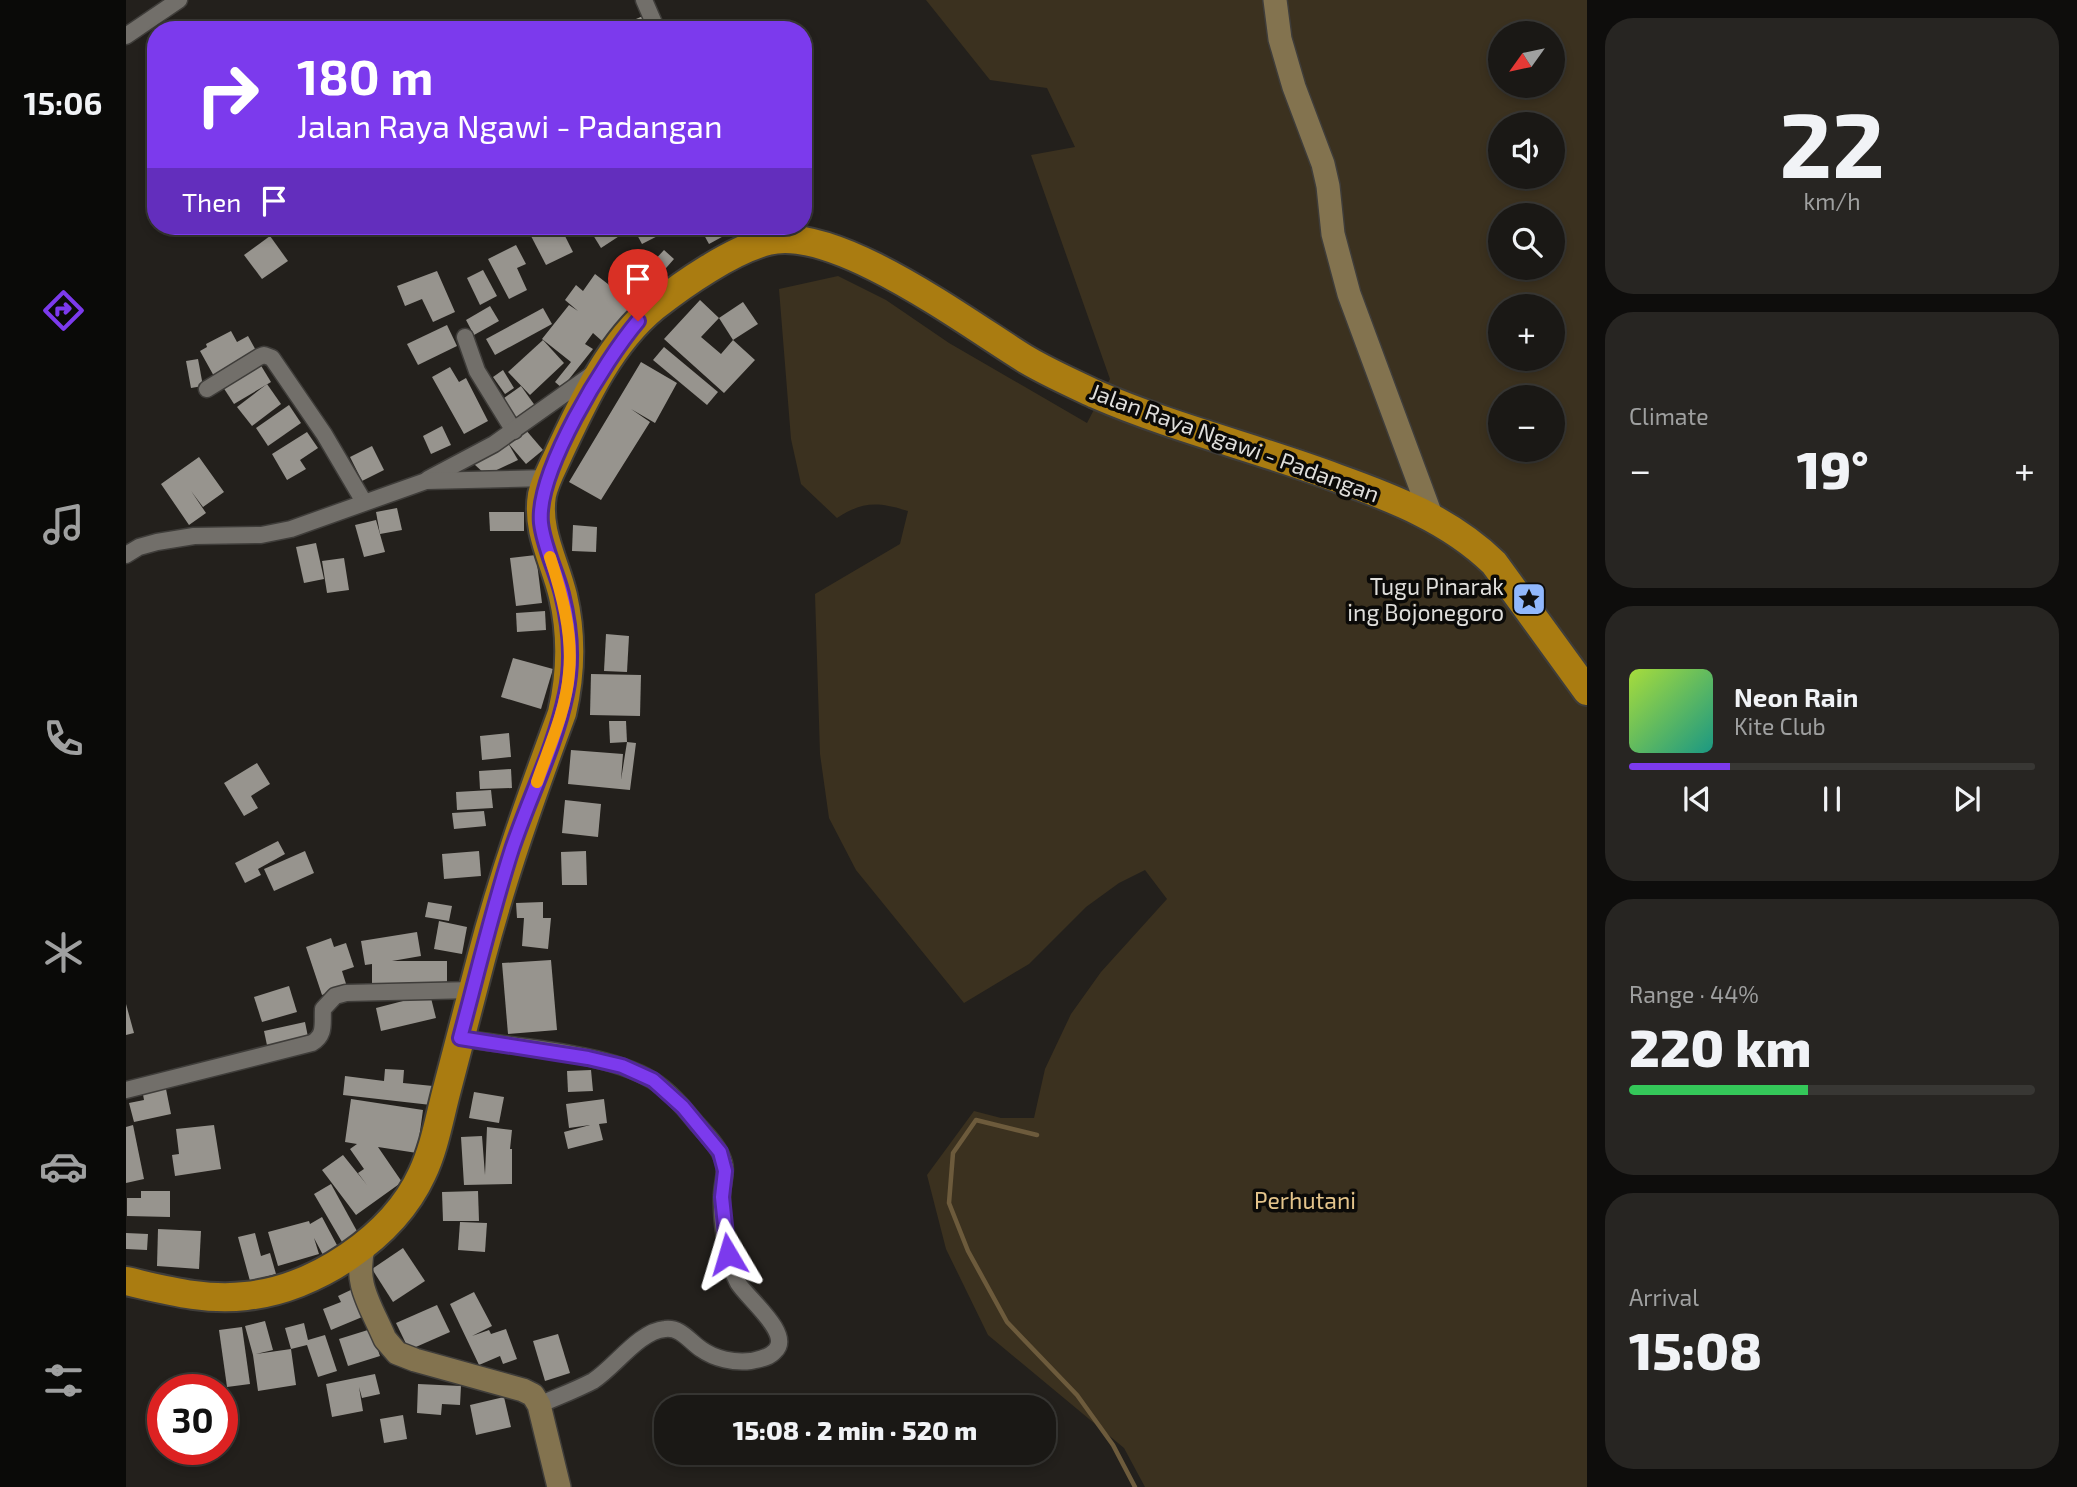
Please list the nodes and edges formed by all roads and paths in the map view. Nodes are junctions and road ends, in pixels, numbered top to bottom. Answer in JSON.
{"nodes":[{"id":1,"x":179,"y":0,"type":"edge"},
{"id":2,"x":644,"y":0,"type":"edge"},
{"id":3,"x":1275,"y":0,"type":"edge"},
{"id":4,"x":148,"y":21,"type":"edge"},
{"id":5,"x":653,"y":21,"type":"edge"},
{"id":6,"x":147,"y":22,"type":"edge"},
{"id":7,"x":126,"y":36,"type":"edge"},
{"id":8,"x":748,"y":236,"type":"edge"},
{"id":9,"x":465,"y":337,"type":"dead end"},
{"id":10,"x":605,"y":365,"type":"junction"},
{"id":11,"x":207,"y":389,"type":"dead end"},
{"id":12,"x":514,"y":430,"type":"junction"},
{"id":13,"x":548,"y":478,"type":"junction"},
{"id":14,"x":426,"y":481,"type":"junction"},
{"id":15,"x":364,"y":502,"type":"junction"},
{"id":16,"x":1432,"y":518,"type":"junction"},
{"id":17,"x":126,"y":555,"type":"edge"},
{"id":18,"x":1587,"y":691,"type":"edge"},
{"id":19,"x":473,"y":990,"type":"junction"},
{"id":20,"x":460,"y":1038,"type":"junction"},
{"id":21,"x":126,"y":1090,"type":"edge"},
{"id":22,"x":364,"y":1245,"type":"junction"},
{"id":23,"x":126,"y":1281,"type":"edge"},
{"id":24,"x":540,"y":1405,"type":"junction"},
{"id":25,"x":559,"y":1487,"type":"edge"}],
"edges":[{"from":1,"to":4,"type":"street"},
{"from":2,"to":5,"type":"street"},
{"from":3,"to":16,"type":"street"},
{"from":6,"to":7,"type":"street"},
{"from":8,"to":10,"type":"highway","name":"Jalan Raya Ngawi - Padangan"},
{"from":8,"to":16,"type":"highway","name":"Jalan Raya Ngawi - Padangan"},
{"from":9,"to":12,"type":"street"},
{"from":10,"to":12,"type":"street"},
{"from":10,"to":13,"type":"highway","name":"Jalan Raya Ngawi - Padangan"},
{"from":11,"to":15,"type":"street"},
{"from":12,"to":14,"type":"street"},
{"from":13,"to":14,"type":"street"},
{"from":13,"to":19,"type":"highway","name":"Jalan Raya Ngawi - Padangan"},
{"from":14,"to":15,"type":"street"},
{"from":15,"to":17,"type":"street"},
{"from":16,"to":18,"type":"highway","name":"Jalan Raya Ngawi - Padangan"},
{"from":19,"to":20,"type":"highway","name":"Jalan Raya Ngawi - Padangan"},
{"from":19,"to":21,"type":"street"},
{"from":20,"to":22,"type":"highway","name":"Jalan Raya Ngawi - Padangan"},
{"from":20,"to":24,"type":"street"},
{"from":22,"to":23,"type":"highway","name":"Jalan Raya Ngawi - Padangan"},
{"from":22,"to":24,"type":"street"},
{"from":24,"to":25,"type":"street"}]}
